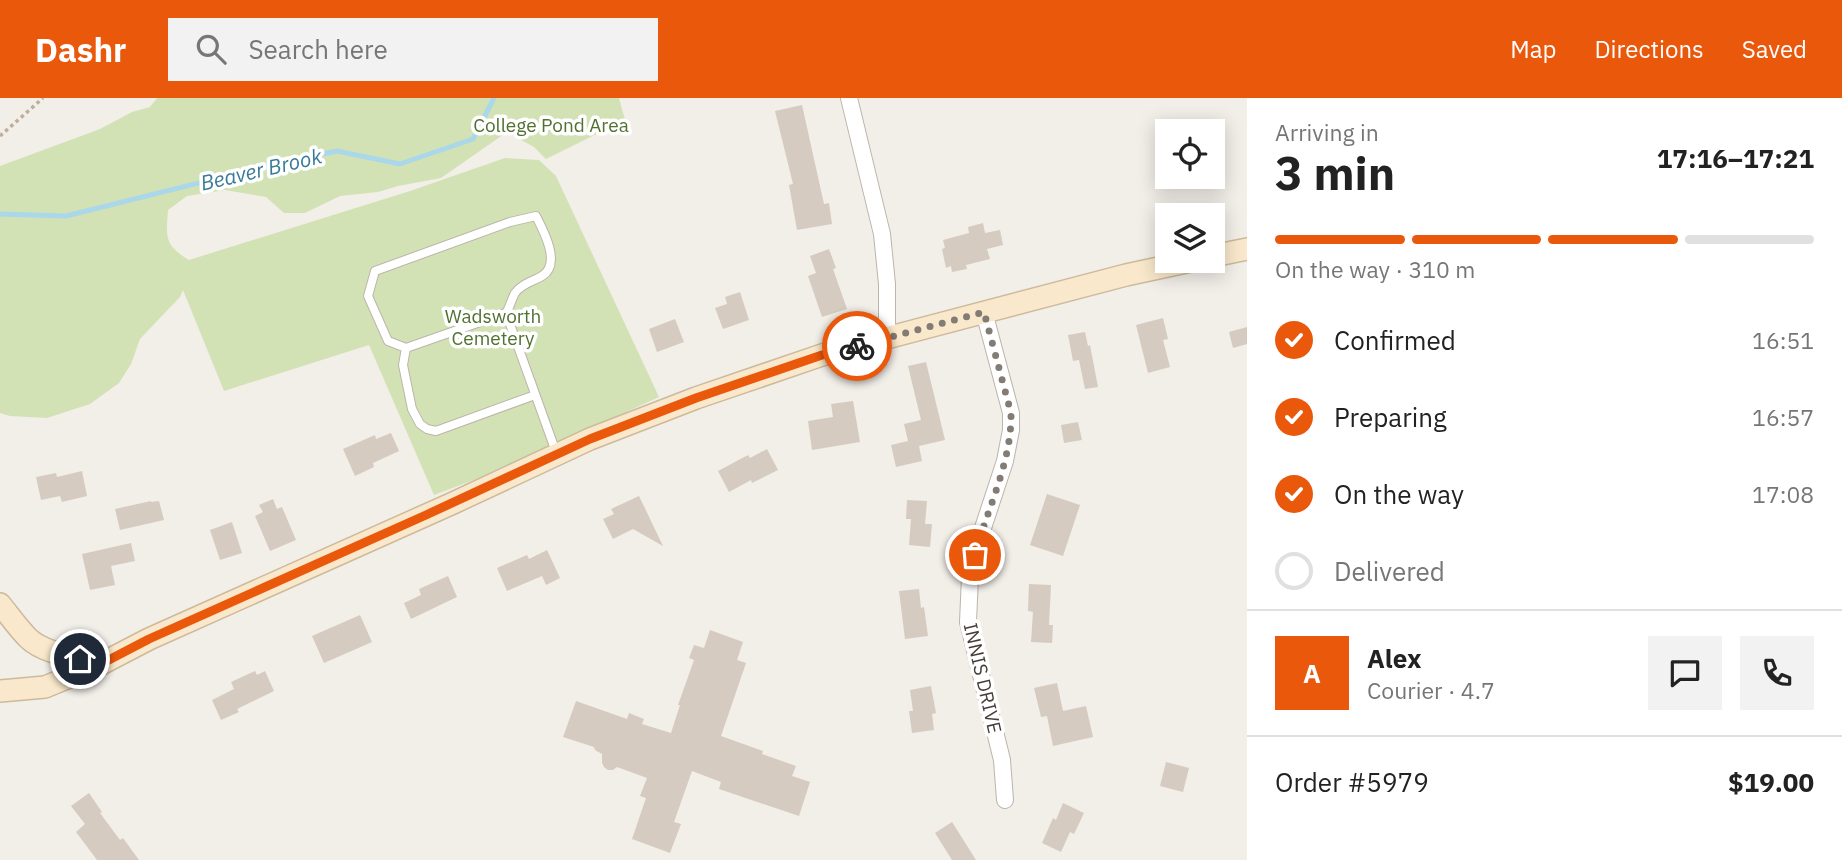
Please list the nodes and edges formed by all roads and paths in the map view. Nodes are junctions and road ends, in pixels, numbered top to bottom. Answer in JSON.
{"nodes":[{"id":1,"x":43,"y":98,"type":"edge"},
{"id":2,"x":849,"y":98,"type":"edge"},
{"id":3,"x":0,"y":136,"type":"edge"},
{"id":4,"x":1247,"y":249,"type":"edge"},
{"id":5,"x":1225,"y":254,"type":"edge"},
{"id":6,"x":1155,"y":269,"type":"edge"},
{"id":7,"x":984,"y":312,"type":"junction"},
{"id":8,"x":506,"y":313,"type":"junction"},
{"id":9,"x":887,"y":338,"type":"junction"},
{"id":10,"x":405,"y":348,"type":"junction"},
{"id":11,"x":536,"y":395,"type":"junction"},
{"id":12,"x":557,"y":455,"type":"junction"},
{"id":13,"x":0,"y":604,"type":"edge"},
{"id":14,"x":101,"y":664,"type":"junction"},
{"id":15,"x":0,"y":691,"type":"edge"},
{"id":16,"x":1005,"y":800,"type":"dead end"}],
"edges":[{"from":1,"to":3,"type":"path"},
{"from":2,"to":9,"type":"street"},
{"from":4,"to":5,"type":"street"},
{"from":6,"to":7,"type":"street"},
{"from":7,"to":9,"type":"street"},
{"from":7,"to":16,"type":"street","name":"INNIS DRIVE"},
{"from":8,"to":10,"type":"lane"},
{"from":8,"to":10,"type":"lane"},
{"from":8,"to":11,"type":"lane"},
{"from":9,"to":12,"type":"street"},
{"from":10,"to":11,"type":"lane"},
{"from":11,"to":12,"type":"lane"},
{"from":12,"to":14,"type":"street"},
{"from":13,"to":14,"type":"street"},
{"from":14,"to":15,"type":"street"}]}
